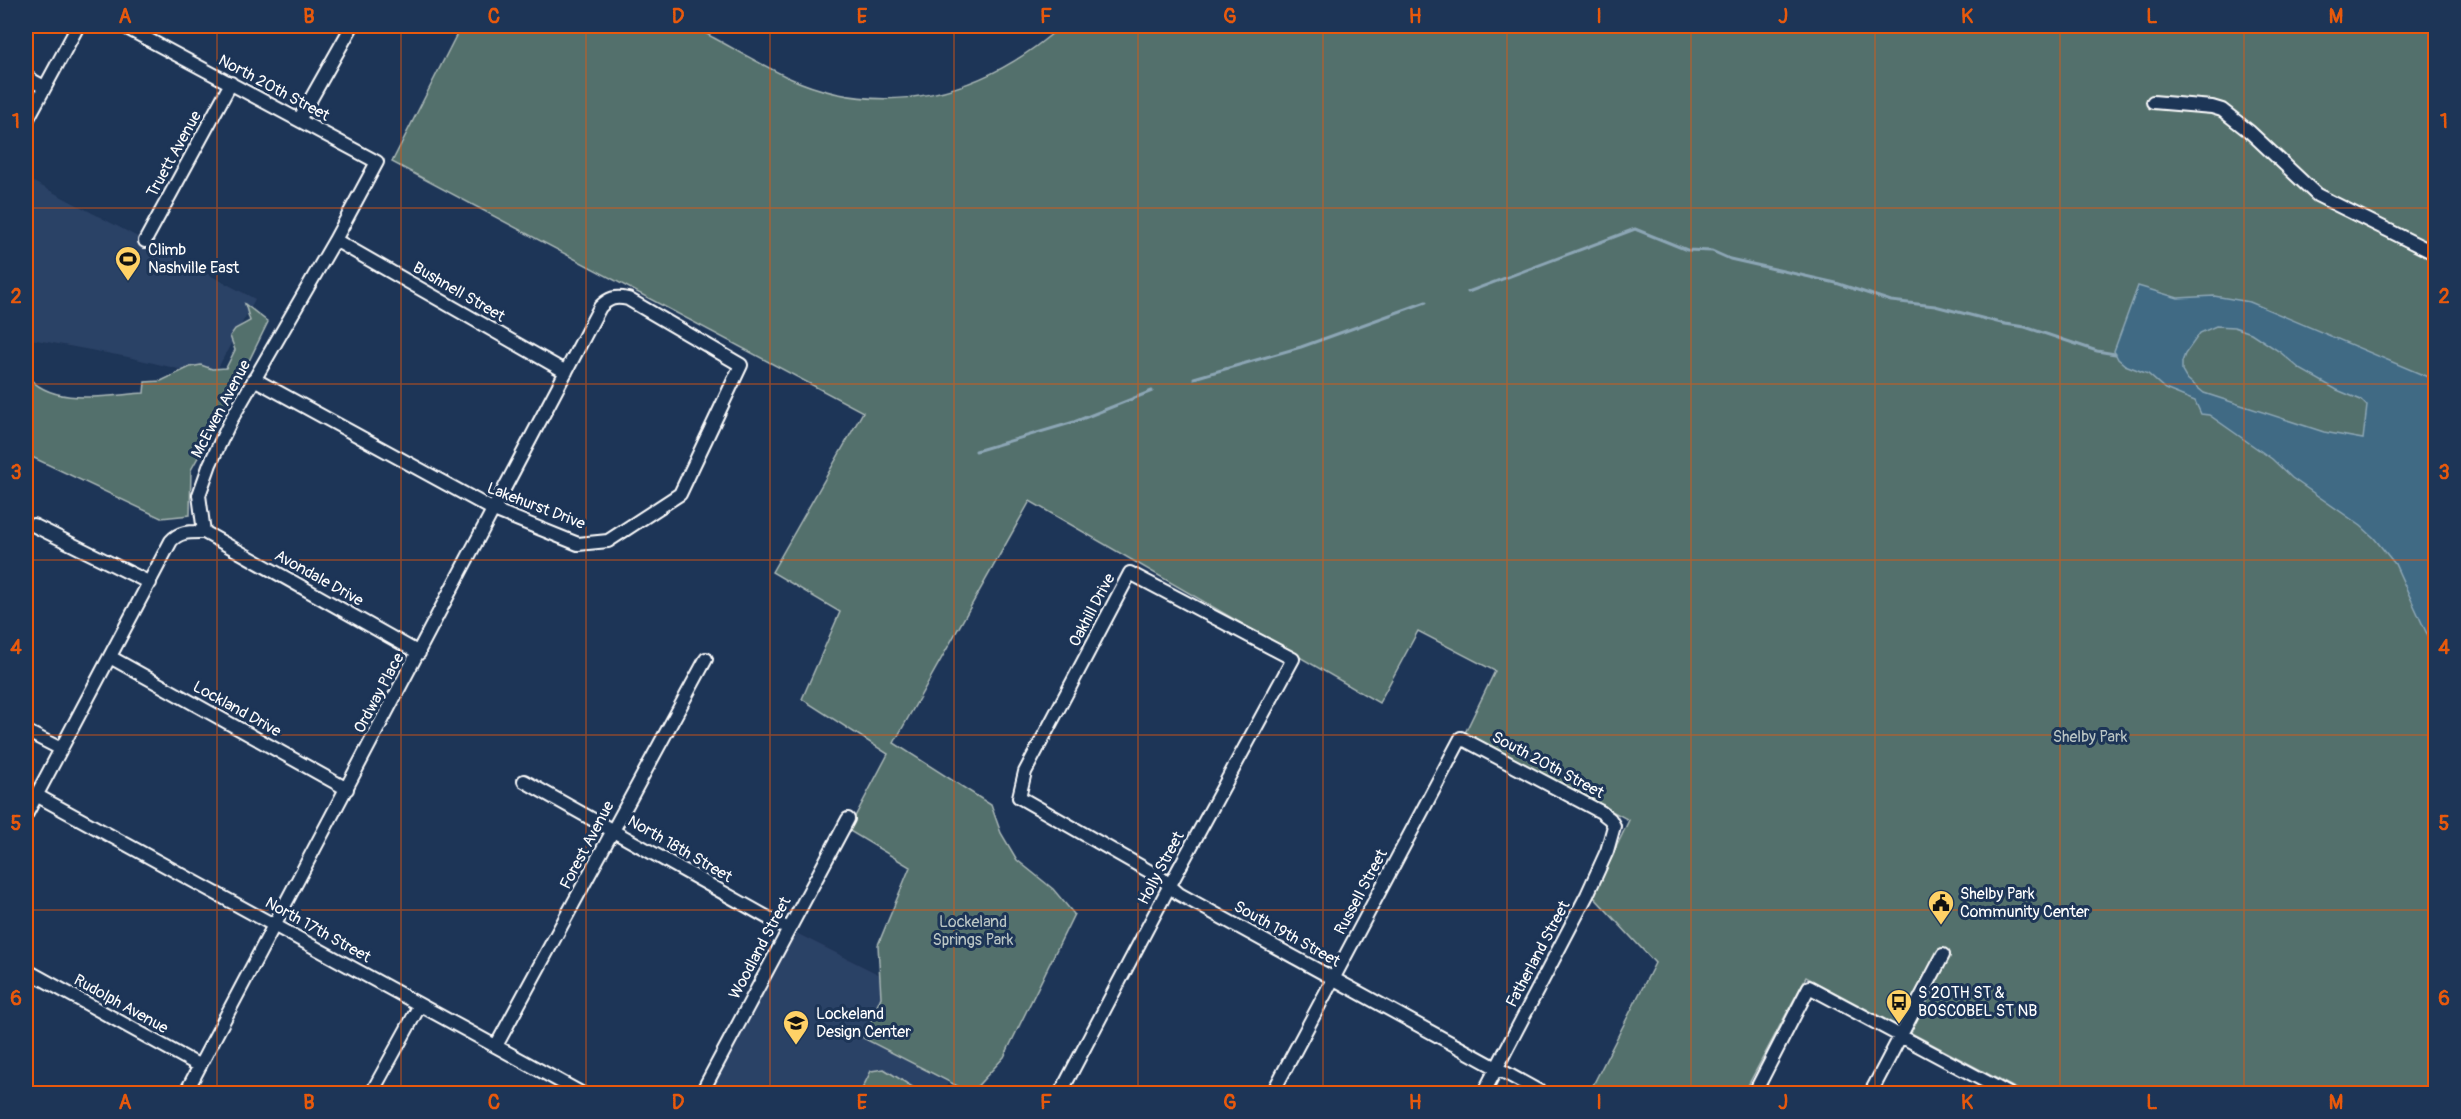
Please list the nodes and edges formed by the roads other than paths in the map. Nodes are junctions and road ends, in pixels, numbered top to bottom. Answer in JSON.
{"nodes":[{"id":1,"x":78,"y":26,"type":"edge"},
{"id":2,"x":123,"y":26,"type":"edge"},
{"id":3,"x":352,"y":26,"type":"edge"},
{"id":4,"x":26,"y":77,"type":"edge"},
{"id":5,"x":231,"y":83,"type":"junction"},
{"id":6,"x":44,"y":87,"type":"junction"},
{"id":7,"x":2153,"y":102,"type":"dead end"},
{"id":8,"x":298,"y":120,"type":"junction"},
{"id":9,"x":26,"y":122,"type":"edge"},
{"id":10,"x":377,"y":162,"type":"joint"},
{"id":11,"x":335,"y":240,"type":"junction"},
{"id":12,"x":145,"y":241,"type":"dead end"},
{"id":13,"x":2436,"y":254,"type":"edge"},
{"id":14,"x":600,"y":307,"type":"joint"},
{"id":15,"x":566,"y":372,"type":"junction"},
{"id":16,"x":254,"y":379,"type":"junction"},
{"id":17,"x":494,"y":510,"type":"junction"},
{"id":18,"x":33,"y":525,"type":"dead end"},
{"id":19,"x":204,"y":532,"type":"junction"},
{"id":20,"x":150,"y":583,"type":"junction"},
{"id":21,"x":419,"y":653,"type":"junction"},
{"id":22,"x":110,"y":657,"type":"junction"},
{"id":23,"x":706,"y":659,"type":"dead end"},
{"id":24,"x":1293,"y":659,"type":"joint"},
{"id":25,"x":26,"y":731,"type":"edge"},
{"id":26,"x":1461,"y":738,"type":"joint"},
{"id":27,"x":61,"y":749,"type":"junction"},
{"id":28,"x":524,"y":781,"type":"dead end"},
{"id":29,"x":347,"y":789,"type":"junction"},
{"id":30,"x":36,"y":795,"type":"junction"},
{"id":31,"x":1019,"y":797,"type":"joint"},
{"id":32,"x":26,"y":815,"type":"edge"},
{"id":33,"x":848,"y":819,"type":"dead end"},
{"id":34,"x":1614,"y":826,"type":"joint"},
{"id":35,"x":614,"y":830,"type":"junction"},
{"id":36,"x":1170,"y":885,"type":"junction"},
{"id":37,"x":275,"y":925,"type":"junction"},
{"id":38,"x":788,"y":929,"type":"junction"},
{"id":39,"x":1942,"y":955,"type":"dead end"},
{"id":40,"x":26,"y":970,"type":"edge"},
{"id":41,"x":1334,"y":979,"type":"junction"},
{"id":42,"x":420,"y":1005,"type":"junction"},
{"id":43,"x":1901,"y":1036,"type":"junction"},
{"id":44,"x":496,"y":1046,"type":"junction"},
{"id":45,"x":200,"y":1066,"type":"junction"},
{"id":46,"x":1496,"y":1068,"type":"junction"},
{"id":47,"x":577,"y":1092,"type":"edge"},
{"id":48,"x":1065,"y":1092,"type":"edge"},
{"id":49,"x":185,"y":1094,"type":"edge"},
{"id":50,"x":371,"y":1094,"type":"edge"},
{"id":51,"x":701,"y":1094,"type":"edge"},
{"id":52,"x":1272,"y":1094,"type":"edge"},
{"id":53,"x":1483,"y":1094,"type":"edge"},
{"id":54,"x":1544,"y":1094,"type":"edge"},
{"id":55,"x":1754,"y":1094,"type":"edge"},
{"id":56,"x":1870,"y":1094,"type":"edge"},
{"id":57,"x":2009,"y":1094,"type":"edge"}],
"edges":[{"from":1,"to":6,"type":"street"},
{"from":2,"to":5,"type":"street","name":"North 20th Street"},
{"from":3,"to":8,"type":"street"},
{"from":4,"to":6,"type":"street"},
{"from":5,"to":8,"type":"street","name":"North 20th Street"},
{"from":5,"to":12,"type":"street","name":"Truett Avenue"},
{"from":6,"to":9,"type":"street"},
{"from":7,"to":13,"type":"street"},
{"from":8,"to":10,"type":"street","name":"North 20th Street"},
{"from":10,"to":11,"type":"street","name":"McEwen Avenue"},
{"from":11,"to":15,"type":"street","name":"Bushnell Street"},
{"from":11,"to":16,"type":"street","name":"McEwen Avenue"},
{"from":14,"to":15,"type":"street","name":"Ordway Place"},
{"from":14,"to":17,"type":"street","name":"Lakehurst Drive"},
{"from":15,"to":17,"type":"street","name":"Ordway Place"},
{"from":16,"to":17,"type":"street","name":"Lakehurst Drive"},
{"from":16,"to":19,"type":"street","name":"McEwen Avenue"},
{"from":17,"to":21,"type":"street","name":"Ordway Place"},
{"from":18,"to":20,"type":"street"},
{"from":19,"to":20,"type":"street"},
{"from":19,"to":21,"type":"street","name":"Avondale Drive"},
{"from":20,"to":22,"type":"street"},
{"from":21,"to":29,"type":"street","name":"Ordway Place"},
{"from":22,"to":27,"type":"street"},
{"from":22,"to":29,"type":"street","name":"Lockland Drive"},
{"from":23,"to":35,"type":"street","name":"Forest Avenue"},
{"from":24,"to":31,"type":"street","name":"Oakhill Drive"},
{"from":24,"to":36,"type":"street","name":"Holly Street"},
{"from":25,"to":27,"type":"street"},
{"from":26,"to":34,"type":"street","name":"South 20th Street"},
{"from":26,"to":41,"type":"street","name":"Russell Street"},
{"from":27,"to":30,"type":"street"},
{"from":28,"to":35,"type":"street","name":"North 18th Street"},
{"from":29,"to":37,"type":"street","name":"Ordway Place"},
{"from":30,"to":32,"type":"street"},
{"from":30,"to":37,"type":"street","name":"North 17th Street"},
{"from":31,"to":36,"type":"street","name":"South 19th Street"},
{"from":33,"to":38,"type":"street","name":"Woodland Street"},
{"from":34,"to":46,"type":"street","name":"Fatherland Street"},
{"from":35,"to":38,"type":"street","name":"North 18th Street"},
{"from":35,"to":44,"type":"street","name":"Forest Avenue"},
{"from":36,"to":41,"type":"street","name":"South 19th Street"},
{"from":36,"to":48,"type":"street","name":"Holly Street"},
{"from":37,"to":42,"type":"street","name":"North 17th Street"},
{"from":37,"to":45,"type":"street","name":"Ordway Place"},
{"from":38,"to":51,"type":"street","name":"Woodland Street"},
{"from":39,"to":43,"type":"street"},
{"from":40,"to":45,"type":"street","name":"Rudolph Avenue"},
{"from":41,"to":46,"type":"street","name":"South 19th Street"},
{"from":41,"to":52,"type":"street","name":"Russell Street"},
{"from":42,"to":44,"type":"street","name":"North 17th Street"},
{"from":42,"to":50,"type":"street"},
{"from":43,"to":55,"type":"street"},
{"from":43,"to":56,"type":"street"},
{"from":43,"to":57,"type":"street"},
{"from":44,"to":47,"type":"street","name":"North 17th Street"},
{"from":45,"to":49,"type":"street","name":"Ordway Place"},
{"from":46,"to":53,"type":"street","name":"Fatherland Street"},
{"from":46,"to":54,"type":"street","name":"South 19th Street"}]}
